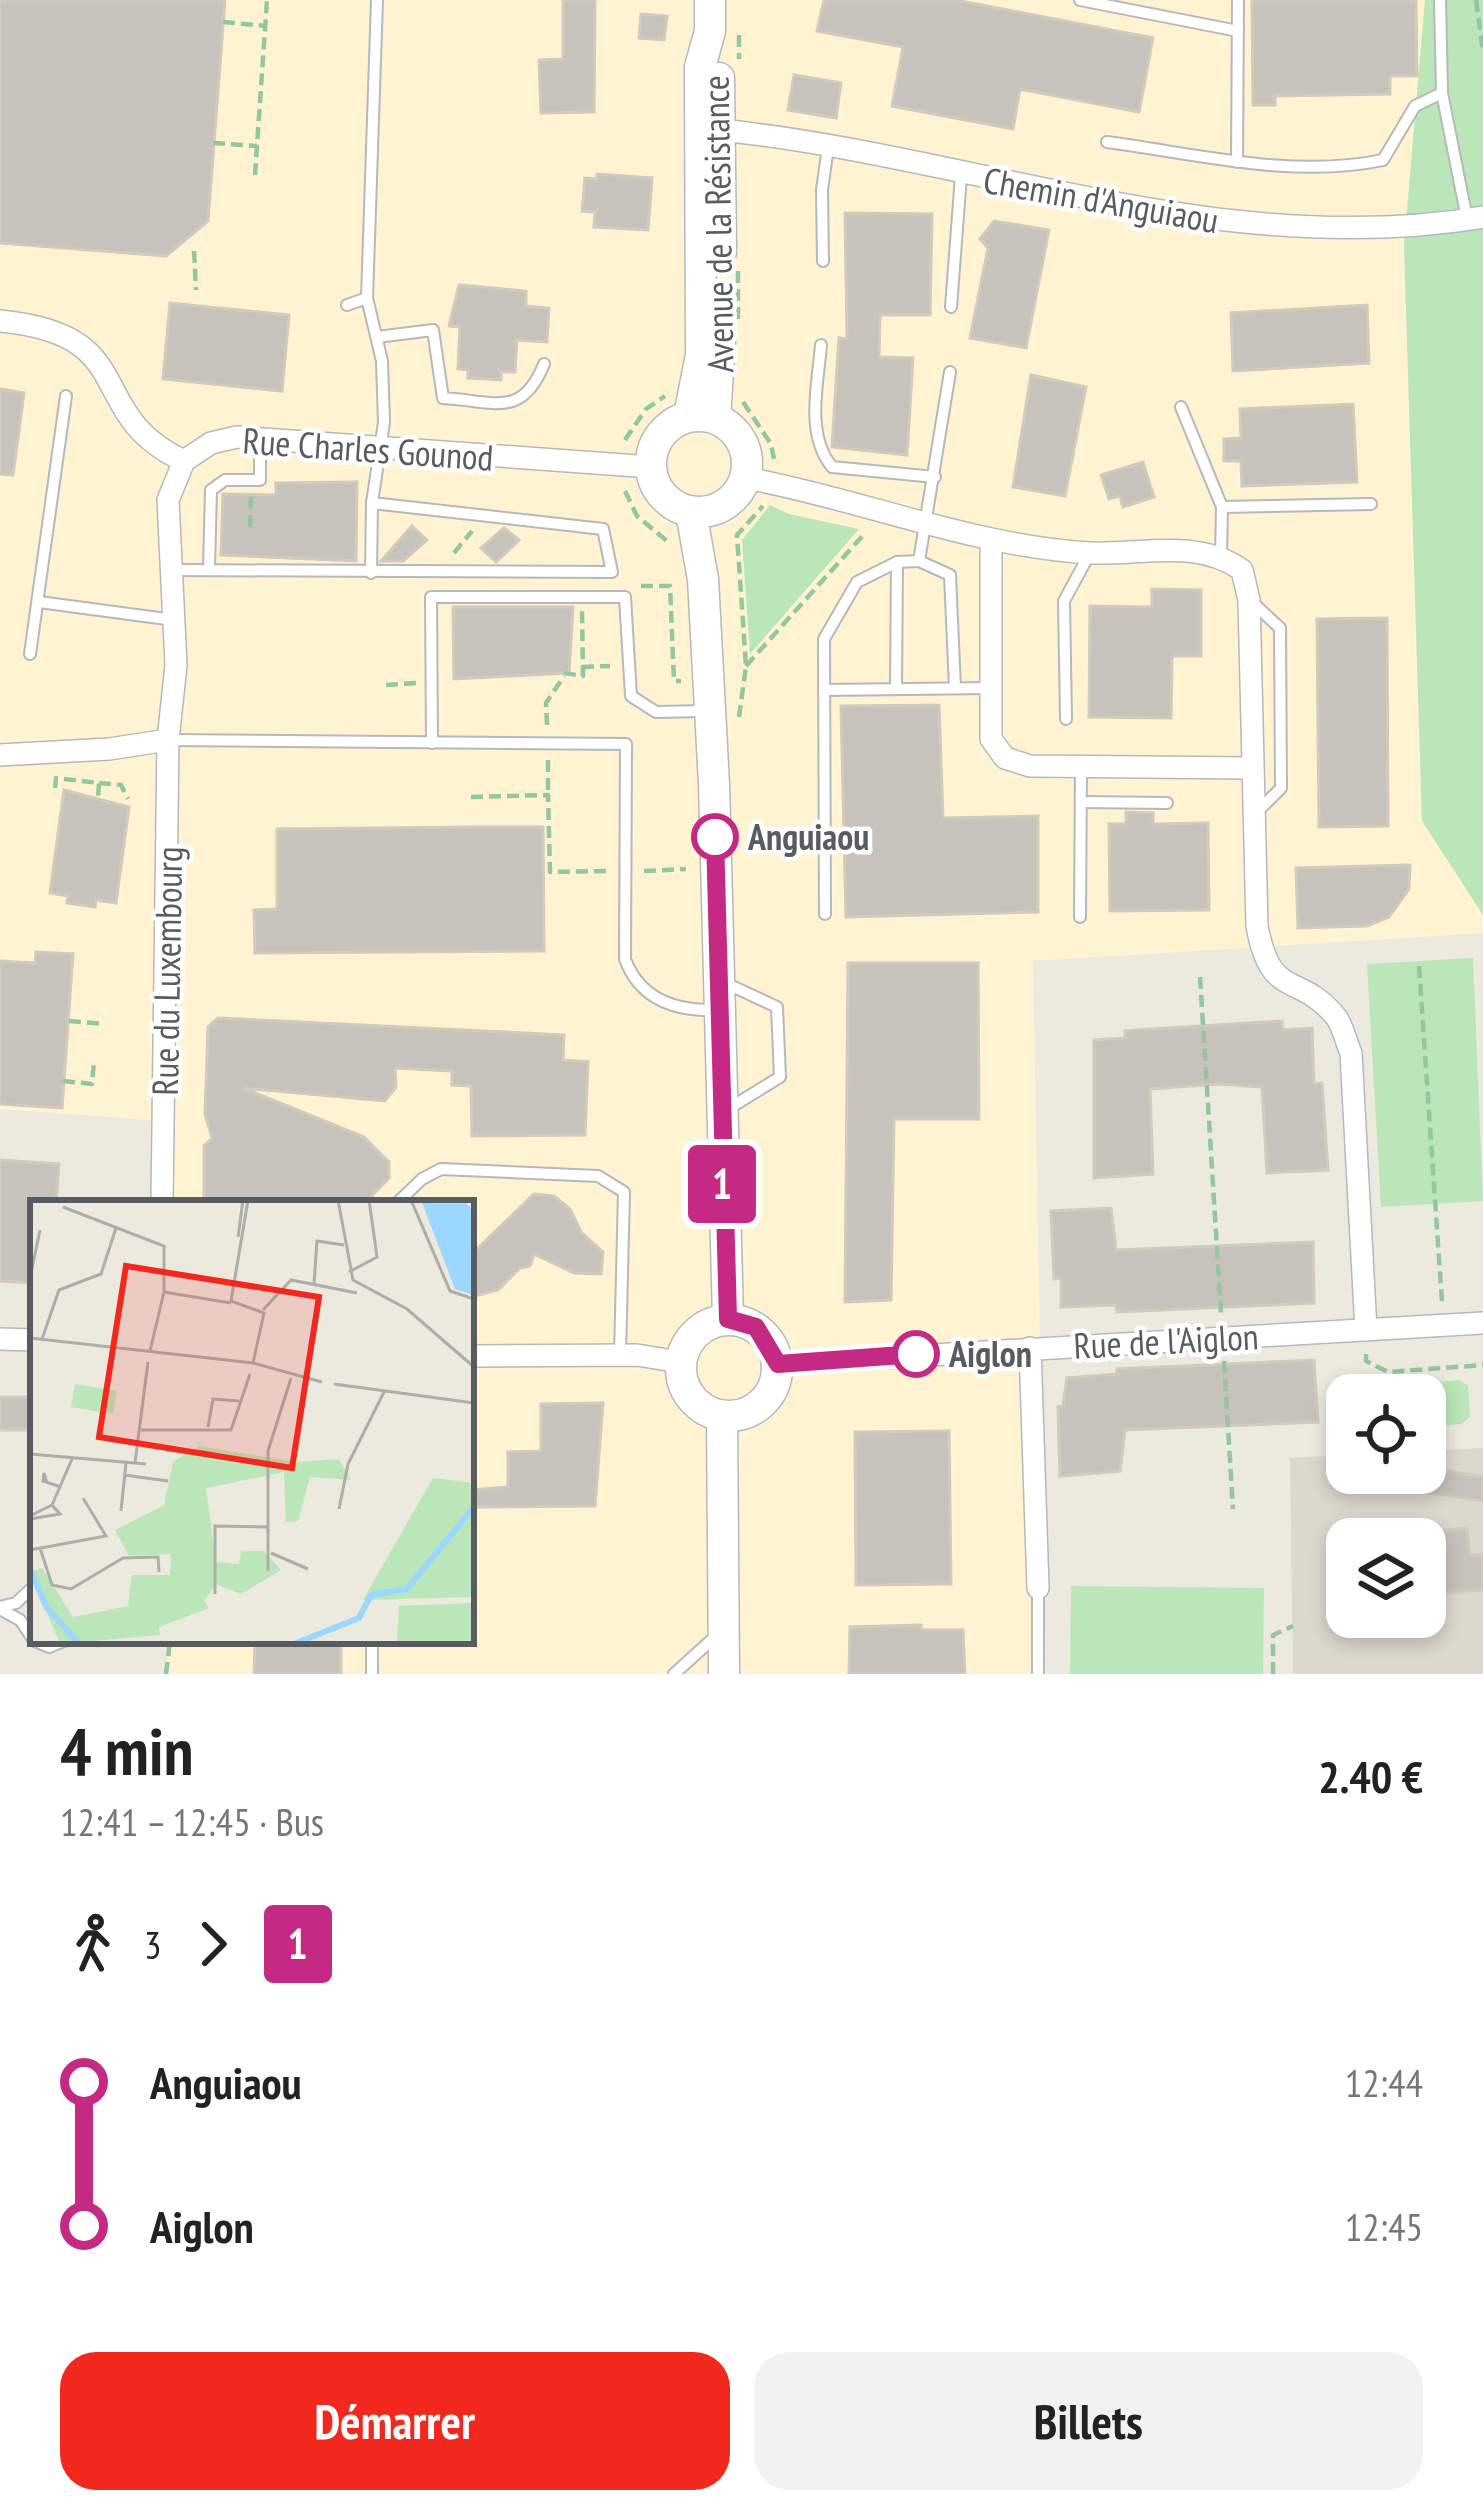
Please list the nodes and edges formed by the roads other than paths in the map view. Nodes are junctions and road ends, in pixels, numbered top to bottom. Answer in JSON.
{"nodes":[{"id":1,"x":376,"y":0,"type":"edge"},
{"id":2,"x":1080,"y":0,"type":"edge"},
{"id":3,"x":1238,"y":0,"type":"edge"},
{"id":4,"x":1439,"y":0,"type":"edge"},
{"id":5,"x":710,"y":15,"type":"edge"},
{"id":6,"x":1238,"y":31,"type":"junction"},
{"id":7,"x":1442,"y":93,"type":"junction"},
{"id":8,"x":722,"y":130,"type":"junction"},
{"id":9,"x":1107,"y":142,"type":"dead end"},
{"id":10,"x":829,"y":146,"type":"junction"},
{"id":11,"x":1237,"y":162,"type":"junction"},
{"id":12,"x":961,"y":176,"type":"junction"},
{"id":13,"x":1475,"y":218,"type":"edge"},
{"id":14,"x":823,"y":261,"type":"dead end"},
{"id":15,"x":367,"y":298,"type":"junction"},
{"id":16,"x":347,"y":304,"type":"dead end"},
{"id":17,"x":951,"y":307,"type":"dead end"},
{"id":18,"x":0,"y":320,"type":"edge"},
{"id":19,"x":377,"y":337,"type":"junction"},
{"id":20,"x":821,"y":345,"type":"dead end"},
{"id":21,"x":544,"y":364,"type":"dead end"},
{"id":22,"x":950,"y":372,"type":"dead end"},
{"id":23,"x":66,"y":396,"type":"dead end"},
{"id":24,"x":1181,"y":406,"type":"dead end"},
{"id":25,"x":702,"y":417,"type":"junction"},
{"id":26,"x":260,"y":439,"type":"junction"},
{"id":27,"x":380,"y":448,"type":"junction"},
{"id":28,"x":184,"y":461,"type":"junction"},
{"id":29,"x":651,"y":467,"type":"junction"},
{"id":30,"x":935,"y":477,"type":"junction"},
{"id":31,"x":746,"y":478,"type":"junction"},
{"id":32,"x":372,"y":503,"type":"junction"},
{"id":33,"x":1371,"y":504,"type":"dead end"},
{"id":34,"x":1222,"y":507,"type":"junction"},
{"id":35,"x":704,"y":511,"type":"junction"},
{"id":36,"x":927,"y":525,"type":"junction"},
{"id":37,"x":991,"y":541,"type":"junction"},
{"id":38,"x":1090,"y":553,"type":"junction"},
{"id":39,"x":1221,"y":555,"type":"junction"},
{"id":40,"x":919,"y":561,"type":"junction"},
{"id":41,"x":897,"y":562,"type":"junction"},
{"id":42,"x":209,"y":569,"type":"junction"},
{"id":43,"x":171,"y":570,"type":"junction"},
{"id":44,"x":370,"y":573,"type":"junction"},
{"id":45,"x":1250,"y":600,"type":"junction"},
{"id":46,"x":39,"y":602,"type":"junction"},
{"id":47,"x":173,"y":620,"type":"junction"},
{"id":48,"x":30,"y":654,"type":"dead end"},
{"id":49,"x":955,"y":688,"type":"junction"},
{"id":50,"x":989,"y":688,"type":"junction"},
{"id":51,"x":896,"y":689,"type":"junction"},
{"id":52,"x":824,"y":690,"type":"junction"},
{"id":53,"x":708,"y":710,"type":"junction"},
{"id":54,"x":1066,"y":719,"type":"dead end"},
{"id":55,"x":168,"y":740,"type":"junction"},
{"id":56,"x":432,"y":743,"type":"junction"},
{"id":57,"x":0,"y":755,"type":"edge"},
{"id":58,"x":1081,"y":766,"type":"junction"},
{"id":59,"x":1252,"y":768,"type":"junction"},
{"id":60,"x":714,"y":784,"type":"junction"},
{"id":61,"x":1081,"y":802,"type":"junction"},
{"id":62,"x":1167,"y":802,"type":"dead end"},
{"id":63,"x":1253,"y":815,"type":"junction"},
{"id":64,"x":825,"y":914,"type":"dead end"},
{"id":65,"x":1080,"y":916,"type":"dead end"},
{"id":66,"x":718,"y":995,"type":"junction"},
{"id":67,"x":720,"y":1112,"type":"junction"},
{"id":68,"x":162,"y":1200,"type":"edge"},
{"id":69,"x":400,"y":1200,"type":"edge"},
{"id":70,"x":728,"y":1319,"type":"junction"},
{"id":71,"x":1483,"y":1322,"type":"edge"},
{"id":72,"x":1366,"y":1330,"type":"junction"},
{"id":73,"x":0,"y":1339,"type":"edge"},
{"id":74,"x":30,"y":1340,"type":"edge"},
{"id":75,"x":1030,"y":1348,"type":"junction"},
{"id":76,"x":620,"y":1355,"type":"junction"},
{"id":77,"x":474,"y":1356,"type":"edge"},
{"id":78,"x":680,"y":1362,"type":"junction"},
{"id":79,"x":778,"y":1364,"type":"junction"},
{"id":80,"x":722,"y":1416,"type":"junction"},
{"id":81,"x":1037,"y":1588,"type":"joint"},
{"id":82,"x":30,"y":1590,"type":"edge"},
{"id":83,"x":0,"y":1608,"type":"edge"},
{"id":84,"x":724,"y":1629,"type":"junction"},
{"id":85,"x":30,"y":1634,"type":"edge"},
{"id":86,"x":674,"y":1674,"type":"edge"},
{"id":87,"x":724,"y":1674,"type":"edge"},
{"id":88,"x":1038,"y":1674,"type":"edge"}],
"edges":[{"from":1,"to":15,"type":"lane"},
{"from":2,"to":6,"type":"lane"},
{"from":3,"to":6,"type":"lane"},
{"from":4,"to":7,"type":"lane"},
{"from":5,"to":8,"type":"main road","name":"Avenue de la Résistance"},
{"from":5,"to":25,"type":"main road","name":"Avenue de la Résistance"},
{"from":6,"to":11,"type":"lane"},
{"from":7,"to":11,"type":"lane"},
{"from":7,"to":13,"type":"lane"},
{"from":8,"to":10,"type":"street","name":"Chemin d'Anguiaou"},
{"from":8,"to":25,"type":"main road","name":"Avenue de la Résistance"},
{"from":9,"to":11,"type":"lane"},
{"from":10,"to":12,"type":"street","name":"Chemin d'Anguiaou"},
{"from":10,"to":14,"type":"lane"},
{"from":12,"to":13,"type":"street","name":"Chemin d'Anguiaou"},
{"from":12,"to":17,"type":"lane"},
{"from":15,"to":16,"type":"lane"},
{"from":15,"to":19,"type":"lane"},
{"from":18,"to":28,"type":"street"},
{"from":19,"to":21,"type":"lane"},
{"from":19,"to":27,"type":"lane"},
{"from":20,"to":30,"type":"lane"},
{"from":22,"to":30,"type":"lane"},
{"from":23,"to":46,"type":"lane"},
{"from":24,"to":34,"type":"lane"},
{"from":25,"to":29,"type":"main road"},
{"from":25,"to":31,"type":"main road"},
{"from":26,"to":27,"type":"street","name":"Rue Charles Gounod"},
{"from":26,"to":28,"type":"street","name":"Rue Charles Gounod"},
{"from":26,"to":42,"type":"lane"},
{"from":27,"to":29,"type":"street","name":"Rue Charles Gounod"},
{"from":27,"to":32,"type":"lane"},
{"from":28,"to":43,"type":"street"},
{"from":29,"to":35,"type":"main road"},
{"from":30,"to":36,"type":"lane"},
{"from":31,"to":35,"type":"main road"},
{"from":31,"to":36,"type":"street"},
{"from":32,"to":44,"type":"lane"},
{"from":32,"to":44,"type":"lane"},
{"from":33,"to":34,"type":"lane"},
{"from":34,"to":39,"type":"lane"},
{"from":35,"to":53,"type":"main road"},
{"from":35,"to":60,"type":"main road"},
{"from":36,"to":37,"type":"street"},
{"from":36,"to":40,"type":"lane"},
{"from":37,"to":38,"type":"street"},
{"from":37,"to":50,"type":"street"},
{"from":38,"to":39,"type":"street"},
{"from":38,"to":54,"type":"lane"},
{"from":39,"to":45,"type":"street"},
{"from":40,"to":41,"type":"lane"},
{"from":40,"to":49,"type":"lane"},
{"from":41,"to":51,"type":"lane"},
{"from":41,"to":52,"type":"lane"},
{"from":42,"to":43,"type":"lane"},
{"from":42,"to":44,"type":"lane"},
{"from":43,"to":47,"type":"street"},
{"from":45,"to":59,"type":"street"},
{"from":45,"to":63,"type":"lane"},
{"from":46,"to":47,"type":"lane"},
{"from":46,"to":48,"type":"lane"},
{"from":47,"to":55,"type":"street"},
{"from":49,"to":50,"type":"lane"},
{"from":49,"to":51,"type":"lane"},
{"from":50,"to":58,"type":"street"},
{"from":51,"to":52,"type":"lane"},
{"from":52,"to":64,"type":"lane"},
{"from":53,"to":56,"type":"lane"},
{"from":53,"to":60,"type":"main road"},
{"from":55,"to":56,"type":"lane"},
{"from":55,"to":57,"type":"street"},
{"from":55,"to":68,"type":"street","name":"Rue du Luxembourg"},
{"from":56,"to":66,"type":"lane"},
{"from":58,"to":59,"type":"street"},
{"from":58,"to":61,"type":"lane"},
{"from":59,"to":63,"type":"street"},
{"from":60,"to":66,"type":"main road"},
{"from":61,"to":62,"type":"lane"},
{"from":61,"to":65,"type":"lane"},
{"from":63,"to":72,"type":"street"},
{"from":66,"to":67,"type":"main road"},
{"from":66,"to":67,"type":"lane"},
{"from":67,"to":70,"type":"main road"},
{"from":69,"to":76,"type":"lane"},
{"from":70,"to":78,"type":"main road"},
{"from":70,"to":79,"type":"main road"},
{"from":71,"to":72,"type":"street","name":"Rue de l'Aiglon"},
{"from":72,"to":75,"type":"street","name":"Rue de l'Aiglon"},
{"from":73,"to":74,"type":"street"},
{"from":75,"to":79,"type":"street","name":"Rue de l'Aiglon"},
{"from":75,"to":81,"type":"street"},
{"from":76,"to":77,"type":"street"},
{"from":76,"to":78,"type":"street"},
{"from":78,"to":80,"type":"main road"},
{"from":79,"to":80,"type":"main road"},
{"from":80,"to":84,"type":"main road"},
{"from":81,"to":88,"type":"lane"},
{"from":82,"to":83,"type":"lane"},
{"from":83,"to":85,"type":"lane"},
{"from":84,"to":86,"type":"lane"},
{"from":84,"to":87,"type":"main road"}]}
